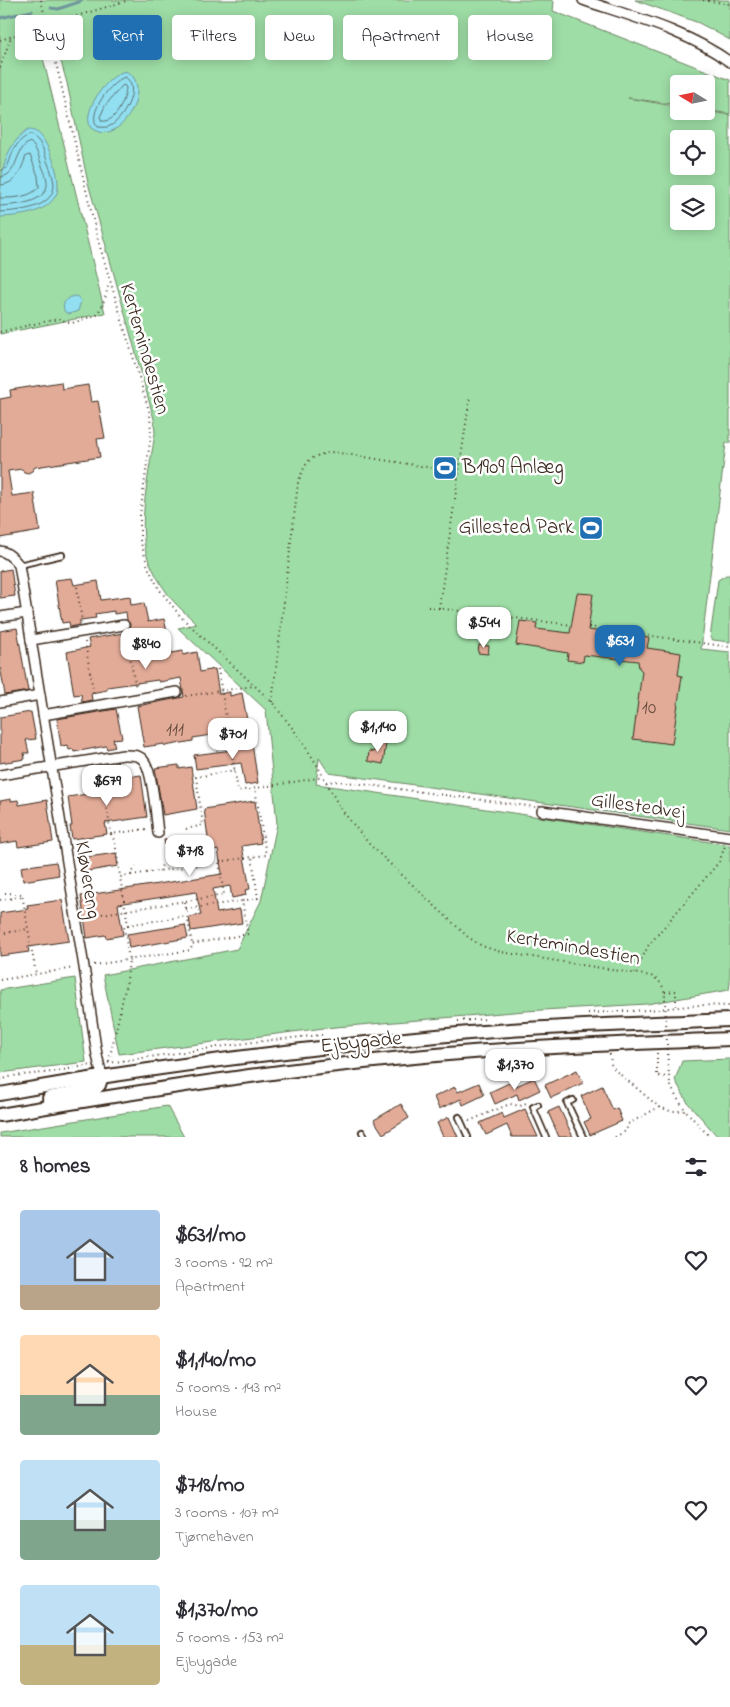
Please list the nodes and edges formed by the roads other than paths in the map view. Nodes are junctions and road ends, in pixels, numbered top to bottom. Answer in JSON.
{"nodes":[{"id":1,"x":583,"y":0,"type":"edge"},
{"id":2,"x":730,"y":62,"type":"edge"},
{"id":3,"x":0,"y":551,"type":"edge"},
{"id":4,"x":62,"y":555,"type":"dead end"},
{"id":5,"x":19,"y":565,"type":"junction"},
{"id":6,"x":27,"y":612,"type":"junction"},
{"id":7,"x":0,"y":617,"type":"edge"},
{"id":8,"x":124,"y":625,"type":"road end"},
{"id":9,"x":31,"y":640,"type":"junction"},
{"id":10,"x":178,"y":692,"type":"road end"},
{"id":11,"x":40,"y":695,"type":"junction"},
{"id":12,"x":0,"y":702,"type":"edge"},
{"id":13,"x":43,"y":715,"type":"junction"},
{"id":14,"x":51,"y":766,"type":"junction"},
{"id":15,"x":0,"y":775,"type":"edge"},
{"id":16,"x":542,"y":810,"type":"road end"},
{"id":17,"x":158,"y":830,"type":"road end"},
{"id":18,"x":730,"y":837,"type":"edge"},
{"id":19,"x":730,"y":1020,"type":"edge"},
{"id":20,"x":730,"y":1039,"type":"edge"},
{"id":21,"x":102,"y":1076,"type":"junction"},
{"id":22,"x":0,"y":1094,"type":"edge"},
{"id":23,"x":111,"y":1096,"type":"junction"},
{"id":24,"x":573,"y":1100,"type":"dead end"},
{"id":25,"x":535,"y":1106,"type":"road end"},
{"id":26,"x":20,"y":1112,"type":"junction"},
{"id":27,"x":0,"y":1115,"type":"edge"},
{"id":28,"x":460,"y":1117,"type":"dead end"},
{"id":29,"x":362,"y":1132,"type":"dead end"},
{"id":30,"x":365,"y":1137,"type":"edge"},
{"id":31,"x":468,"y":1137,"type":"edge"},
{"id":32,"x":546,"y":1137,"type":"edge"},
{"id":33,"x":583,"y":1137,"type":"edge"}],
"edges":[{"from":1,"to":2,"type":"street"},
{"from":3,"to":5,"type":"street"},
{"from":4,"to":5,"type":"lane"},
{"from":5,"to":6,"type":"street","name":"Kløvereng"},
{"from":6,"to":7,"type":"street"},
{"from":6,"to":9,"type":"street","name":"Kløvereng"},
{"from":8,"to":9,"type":"street"},
{"from":9,"to":11,"type":"street","name":"Kløvereng"},
{"from":10,"to":13,"type":"street"},
{"from":11,"to":12,"type":"street"},
{"from":11,"to":13,"type":"street","name":"Kløvereng"},
{"from":13,"to":14,"type":"street","name":"Kløvereng"},
{"from":14,"to":15,"type":"street"},
{"from":14,"to":17,"type":"street"},
{"from":14,"to":21,"type":"street","name":"Kløvereng"},
{"from":16,"to":18,"type":"street","name":"Gillestedvej"},
{"from":19,"to":21,"type":"main road","name":"Ejbygade"},
{"from":20,"to":23,"type":"main road","name":"Ejbygade"},
{"from":21,"to":22,"type":"main road","name":"Ejbygade"},
{"from":21,"to":23,"type":"main road"},
{"from":21,"to":26,"type":"main road"},
{"from":23,"to":26,"type":"main road","name":"Ejbygade"},
{"from":24,"to":33,"type":"lane"},
{"from":25,"to":32,"type":"lane"},
{"from":26,"to":27,"type":"main road","name":"Ejbygade"},
{"from":28,"to":31,"type":"lane"},
{"from":29,"to":30,"type":"lane"}]}
